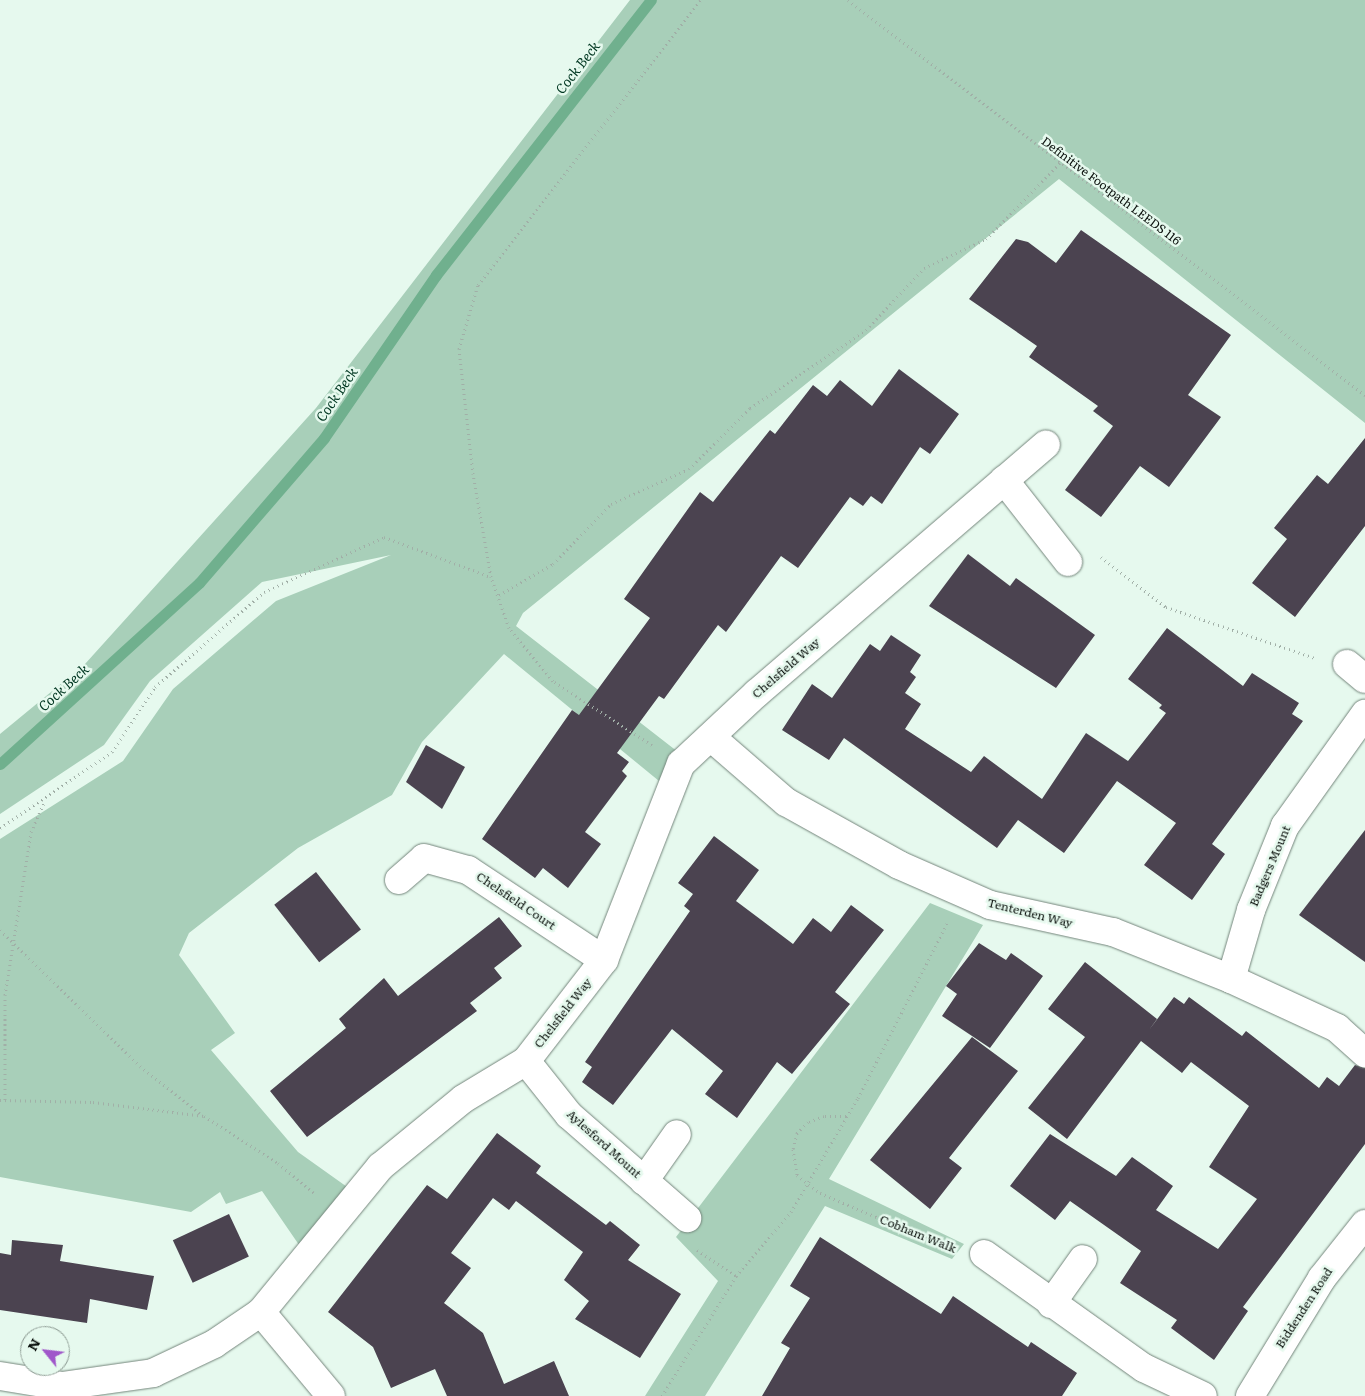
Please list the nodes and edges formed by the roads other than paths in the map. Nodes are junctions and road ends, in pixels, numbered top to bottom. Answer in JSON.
{"nodes":[{"id":1,"x":1046,"y":444,"type":"dead end"},
{"id":2,"x":1004,"y":480,"type":"junction"},
{"id":3,"x":1063,"y":556,"type":"road end"},
{"id":4,"x":1365,"y":714,"type":"edge"},
{"id":5,"x":712,"y":738,"type":"junction"},
{"id":6,"x":399,"y":880,"type":"dead end"},
{"id":7,"x":604,"y":960,"type":"junction"},
{"id":8,"x":1230,"y":979,"type":"junction"},
{"id":9,"x":1365,"y":1053,"type":"edge"},
{"id":10,"x":526,"y":1060,"type":"junction"},
{"id":11,"x":677,"y":1134,"type":"dead end"},
{"id":12,"x":644,"y":1181,"type":"junction"},
{"id":13,"x":687,"y":1218,"type":"road end"},
{"id":14,"x":1365,"y":1224,"type":"edge"},
{"id":15,"x":984,"y":1254,"type":"road end"},
{"id":16,"x":1083,"y":1259,"type":"dead end"},
{"id":17,"x":1051,"y":1304,"type":"junction"},
{"id":18,"x":261,"y":1312,"type":"junction"},
{"id":19,"x":0,"y":1376,"type":"edge"},
{"id":20,"x":330,"y":1396,"type":"edge"},
{"id":21,"x":1203,"y":1396,"type":"edge"},
{"id":22,"x":1250,"y":1396,"type":"edge"}],
"edges":[{"from":1,"to":2,"type":"street","name":"Chelsfield Way"},
{"from":2,"to":3,"type":"street"},
{"from":2,"to":5,"type":"street","name":"Chelsfield Way"},
{"from":4,"to":8,"type":"street","name":"Badgers Mount"},
{"from":5,"to":7,"type":"street","name":"Chelsfield Way"},
{"from":5,"to":8,"type":"street","name":"Tenterden Way"},
{"from":6,"to":7,"type":"street","name":"Chelsfield Court"},
{"from":7,"to":10,"type":"street","name":"Chelsfield Way"},
{"from":8,"to":9,"type":"street","name":"Tenterden Way"},
{"from":10,"to":12,"type":"street","name":"Aylesford Mount"},
{"from":10,"to":18,"type":"street","name":"Chelsfield Way"},
{"from":11,"to":12,"type":"street","name":"Aylesford Mount"},
{"from":12,"to":13,"type":"street","name":"Aylesford Mount"},
{"from":14,"to":22,"type":"street","name":"Biddenden Road"},
{"from":15,"to":17,"type":"street"},
{"from":16,"to":17,"type":"street"},
{"from":17,"to":21,"type":"street"},
{"from":18,"to":19,"type":"street","name":"Chelsfield Way"},
{"from":18,"to":20,"type":"street"}]}
